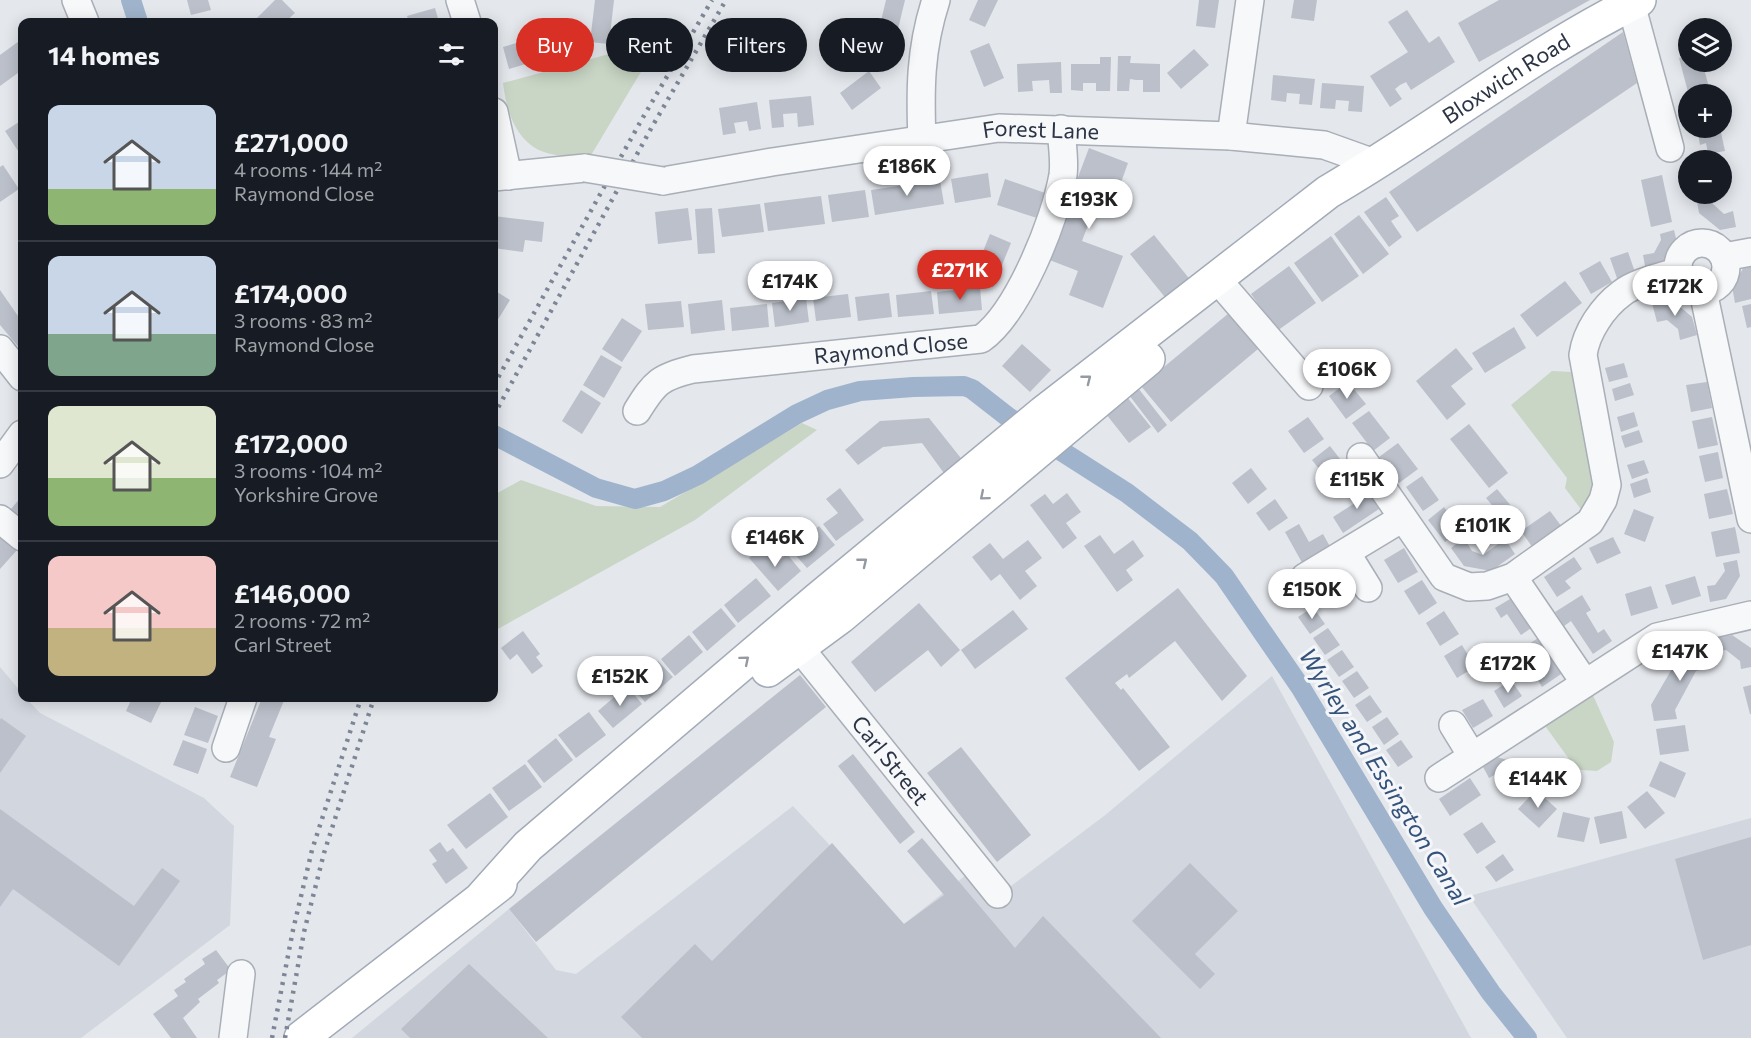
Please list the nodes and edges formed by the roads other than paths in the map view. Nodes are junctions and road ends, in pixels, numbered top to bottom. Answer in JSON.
{"nodes":[{"id":1,"x":76,"y":0,"type":"edge"},
{"id":2,"x":460,"y":0,"type":"edge"},
{"id":3,"x":936,"y":0,"type":"edge"},
{"id":4,"x":1250,"y":0,"type":"edge"},
{"id":5,"x":1633,"y":1,"type":"edge"},
{"id":6,"x":83,"y":18,"type":"edge"},
{"id":7,"x":466,"y":18,"type":"edge"},
{"id":8,"x":1061,"y":129,"type":"junction"},
{"id":9,"x":1231,"y":136,"type":"junction"},
{"id":10,"x":922,"y":141,"type":"junction"},
{"id":11,"x":498,"y":146,"type":"edge"},
{"id":12,"x":1670,"y":148,"type":"dead end"},
{"id":13,"x":1377,"y":164,"type":"junction"},
{"id":14,"x":501,"y":176,"type":"edge"},
{"id":15,"x":1751,"y":252,"type":"edge"},
{"id":16,"x":1724,"y":257,"type":"junction"},
{"id":17,"x":1678,"y":271,"type":"junction"},
{"id":18,"x":1223,"y":286,"type":"junction"},
{"id":19,"x":1703,"y":291,"type":"junction"},
{"id":20,"x":0,"y":349,"type":"edge"},
{"id":21,"x":18,"y":372,"type":"edge"},
{"id":22,"x":1309,"y":386,"type":"dead end"},
{"id":23,"x":648,"y":403,"type":"dead end"},
{"id":24,"x":18,"y":439,"type":"edge"},
{"id":25,"x":1361,"y":457,"type":"dead end"},
{"id":26,"x":0,"y":464,"type":"edge"},
{"id":27,"x":0,"y":519,"type":"edge"},
{"id":28,"x":1401,"y":519,"type":"junction"},
{"id":29,"x":1751,"y":519,"type":"edge"},
{"id":30,"x":18,"y":534,"type":"edge"},
{"id":31,"x":1347,"y":554,"type":"junction"},
{"id":32,"x":1305,"y":577,"type":"dead end"},
{"id":33,"x":1513,"y":577,"type":"junction"},
{"id":34,"x":1368,"y":588,"type":"dead end"},
{"id":35,"x":1751,"y":615,"type":"edge"},
{"id":36,"x":790,"y":637,"type":"junction"},
{"id":37,"x":1585,"y":683,"type":"junction"},
{"id":38,"x":235,"y":702,"type":"edge"},
{"id":39,"x":1453,"y":725,"type":"dead end"},
{"id":40,"x":226,"y":748,"type":"dead end"},
{"id":41,"x":1472,"y":756,"type":"junction"},
{"id":42,"x":1439,"y":778,"type":"dead end"},
{"id":43,"x":998,"y":894,"type":"dead end"},
{"id":44,"x":242,"y":974,"type":"dead end"},
{"id":45,"x":306,"y":1034,"type":"edge"},
{"id":46,"x":232,"y":1038,"type":"edge"}],
"edges":[{"from":1,"to":6,"type":"street"},
{"from":2,"to":7,"type":"street"},
{"from":3,"to":10,"type":"street"},
{"from":4,"to":9,"type":"street"},
{"from":5,"to":12,"type":"street"},
{"from":5,"to":13,"type":"main road","name":"Bloxwich Road"},
{"from":8,"to":9,"type":"street","name":"Forest Lane"},
{"from":8,"to":10,"type":"street","name":"Forest Lane"},
{"from":8,"to":23,"type":"street","name":"Raymond Close"},
{"from":9,"to":13,"type":"street","name":"Forest Lane"},
{"from":10,"to":14,"type":"street","name":"Forest Lane","bridge":true},
{"from":11,"to":14,"type":"street"},
{"from":13,"to":18,"type":"main road","name":"Bloxwich Road"},
{"from":15,"to":16,"type":"street"},
{"from":16,"to":17,"type":"street"},
{"from":16,"to":19,"type":"street"},
{"from":17,"to":19,"type":"street"},
{"from":17,"to":33,"type":"street"},
{"from":18,"to":22,"type":"street"},
{"from":18,"to":36,"type":"main road","name":"Bloxwich Road"},
{"from":19,"to":29,"type":"street"},
{"from":20,"to":21,"type":"street"},
{"from":24,"to":26,"type":"street"},
{"from":25,"to":28,"type":"street"},
{"from":27,"to":30,"type":"street"},
{"from":28,"to":31,"type":"street"},
{"from":28,"to":33,"type":"street"},
{"from":31,"to":32,"type":"street"},
{"from":31,"to":34,"type":"street"},
{"from":33,"to":37,"type":"street"},
{"from":35,"to":37,"type":"street"},
{"from":36,"to":43,"type":"street","name":"Carl Street"},
{"from":36,"to":45,"type":"main road","name":"Bloxwich Road"},
{"from":37,"to":41,"type":"street"},
{"from":38,"to":40,"type":"street"},
{"from":39,"to":41,"type":"street"},
{"from":41,"to":42,"type":"street"},
{"from":44,"to":46,"type":"street"}]}
